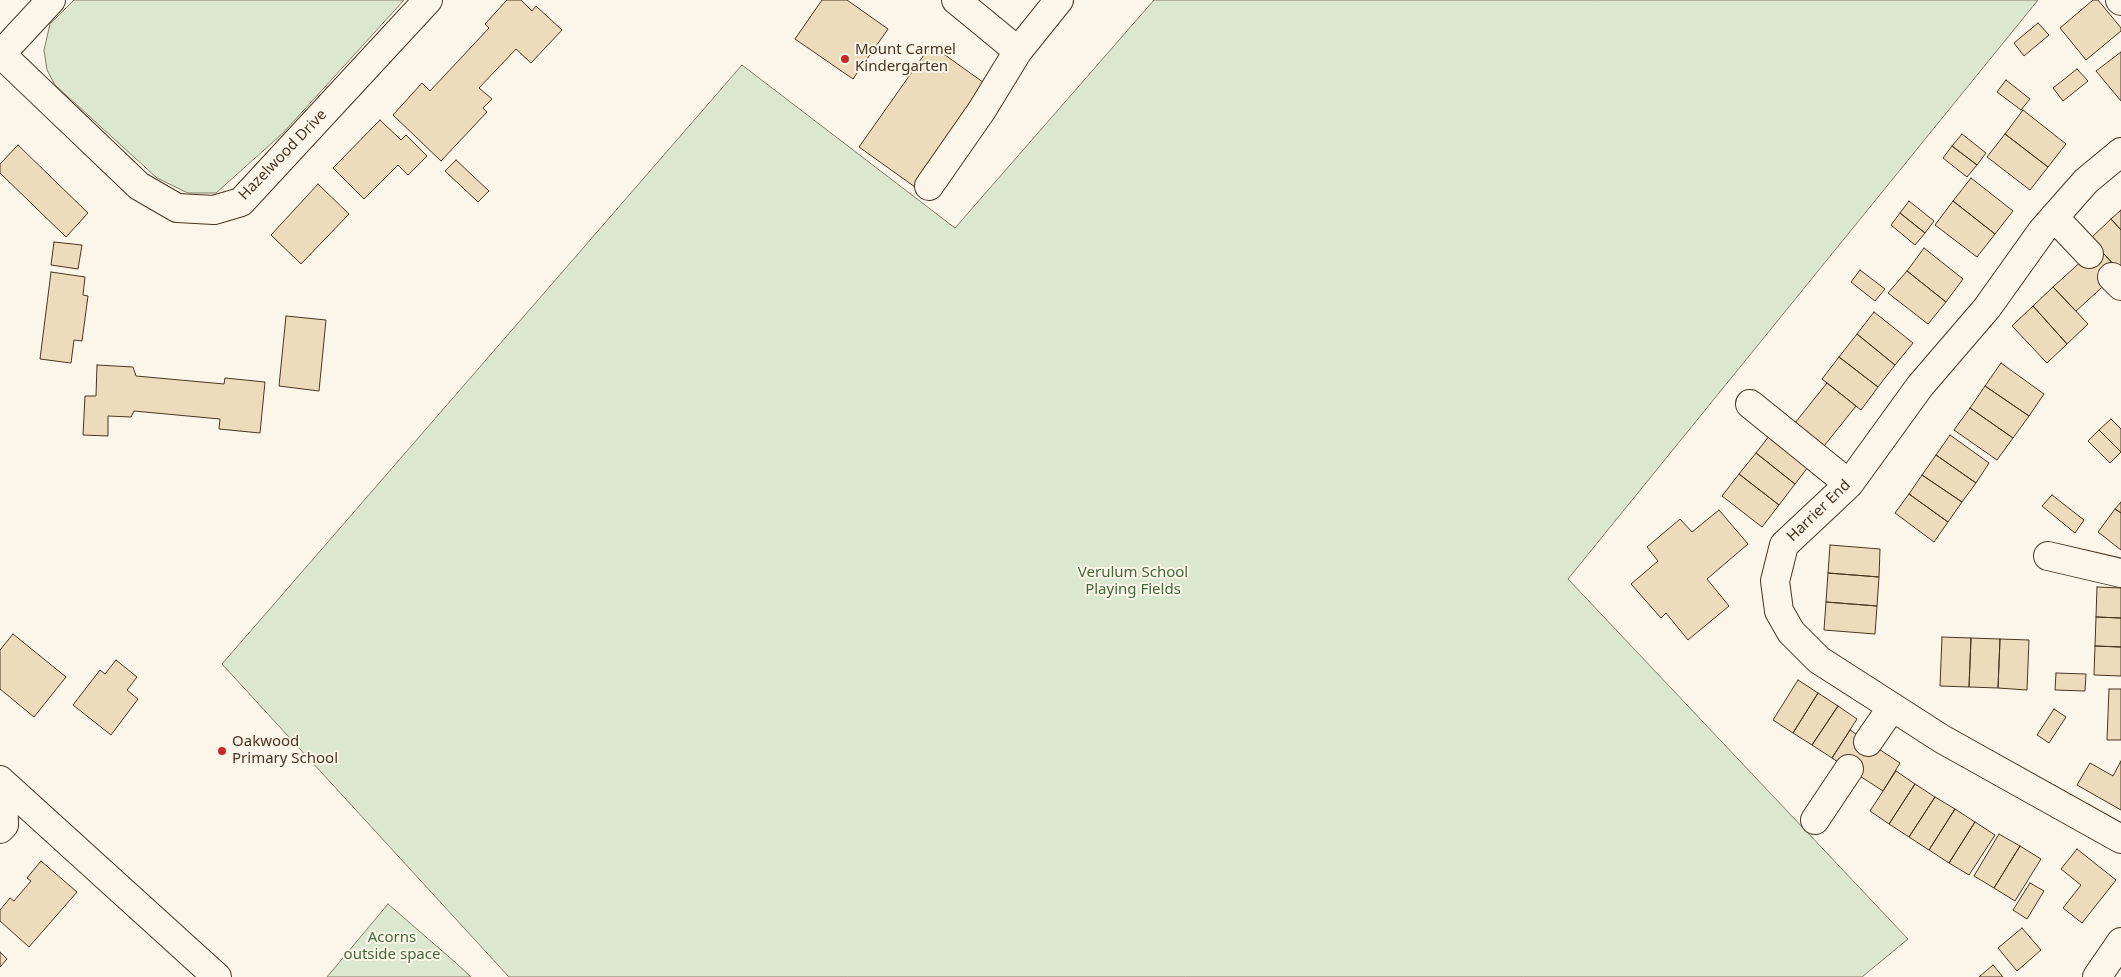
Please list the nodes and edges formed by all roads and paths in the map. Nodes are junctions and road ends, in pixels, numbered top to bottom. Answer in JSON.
{"nodes":[{"id":1,"x":51,"y":0,"type":"edge"},
{"id":2,"x":428,"y":0,"type":"edge"},
{"id":3,"x":956,"y":0,"type":"edge"},
{"id":4,"x":1059,"y":0,"type":"edge"},
{"id":5,"x":1018,"y":51,"type":"junction"},
{"id":6,"x":0,"y":54,"type":"edge"},
{"id":7,"x":2121,"y":152,"type":"edge"},
{"id":8,"x":929,"y":186,"type":"dead end"},
{"id":9,"x":2054,"y":217,"type":"junction"},
{"id":10,"x":2089,"y":254,"type":"dead end"},
{"id":11,"x":1750,"y":404,"type":"dead end"},
{"id":12,"x":1849,"y":484,"type":"junction"},
{"id":13,"x":2048,"y":556,"type":"dead end"},
{"id":14,"x":2121,"y":573,"type":"edge"},
{"id":15,"x":1892,"y":707,"type":"junction"},
{"id":16,"x":1868,"y":742,"type":"dead end"},
{"id":17,"x":1849,"y":769,"type":"dead end"},
{"id":18,"x":1,"y":782,"type":"edge"},
{"id":19,"x":1815,"y":820,"type":"dead end"},
{"id":20,"x":0,"y":829,"type":"edge"},
{"id":21,"x":2121,"y":839,"type":"edge"},
{"id":22,"x":2121,"y":942,"type":"edge"},
{"id":23,"x":217,"y":977,"type":"edge"},
{"id":24,"x":2097,"y":977,"type":"edge"}],
"edges":[{"from":1,"to":6,"type":"street","name":"Hazelwood Drive"},
{"from":2,"to":6,"type":"street","name":"Hazelwood Drive"},
{"from":3,"to":5,"type":"street"},
{"from":4,"to":5,"type":"street"},
{"from":5,"to":8,"type":"street"},
{"from":7,"to":9,"type":"street","name":"Harrier End"},
{"from":9,"to":10,"type":"street"},
{"from":9,"to":12,"type":"street","name":"Harrier End"},
{"from":11,"to":12,"type":"street"},
{"from":12,"to":15,"type":"street","name":"Harrier End"},
{"from":13,"to":14,"type":"street"},
{"from":15,"to":16,"type":"street"},
{"from":15,"to":21,"type":"street","name":"Harrier End"},
{"from":17,"to":19,"type":"street"},
{"from":18,"to":20,"type":"street"},
{"from":18,"to":23,"type":"street"},
{"from":22,"to":24,"type":"street"}]}
